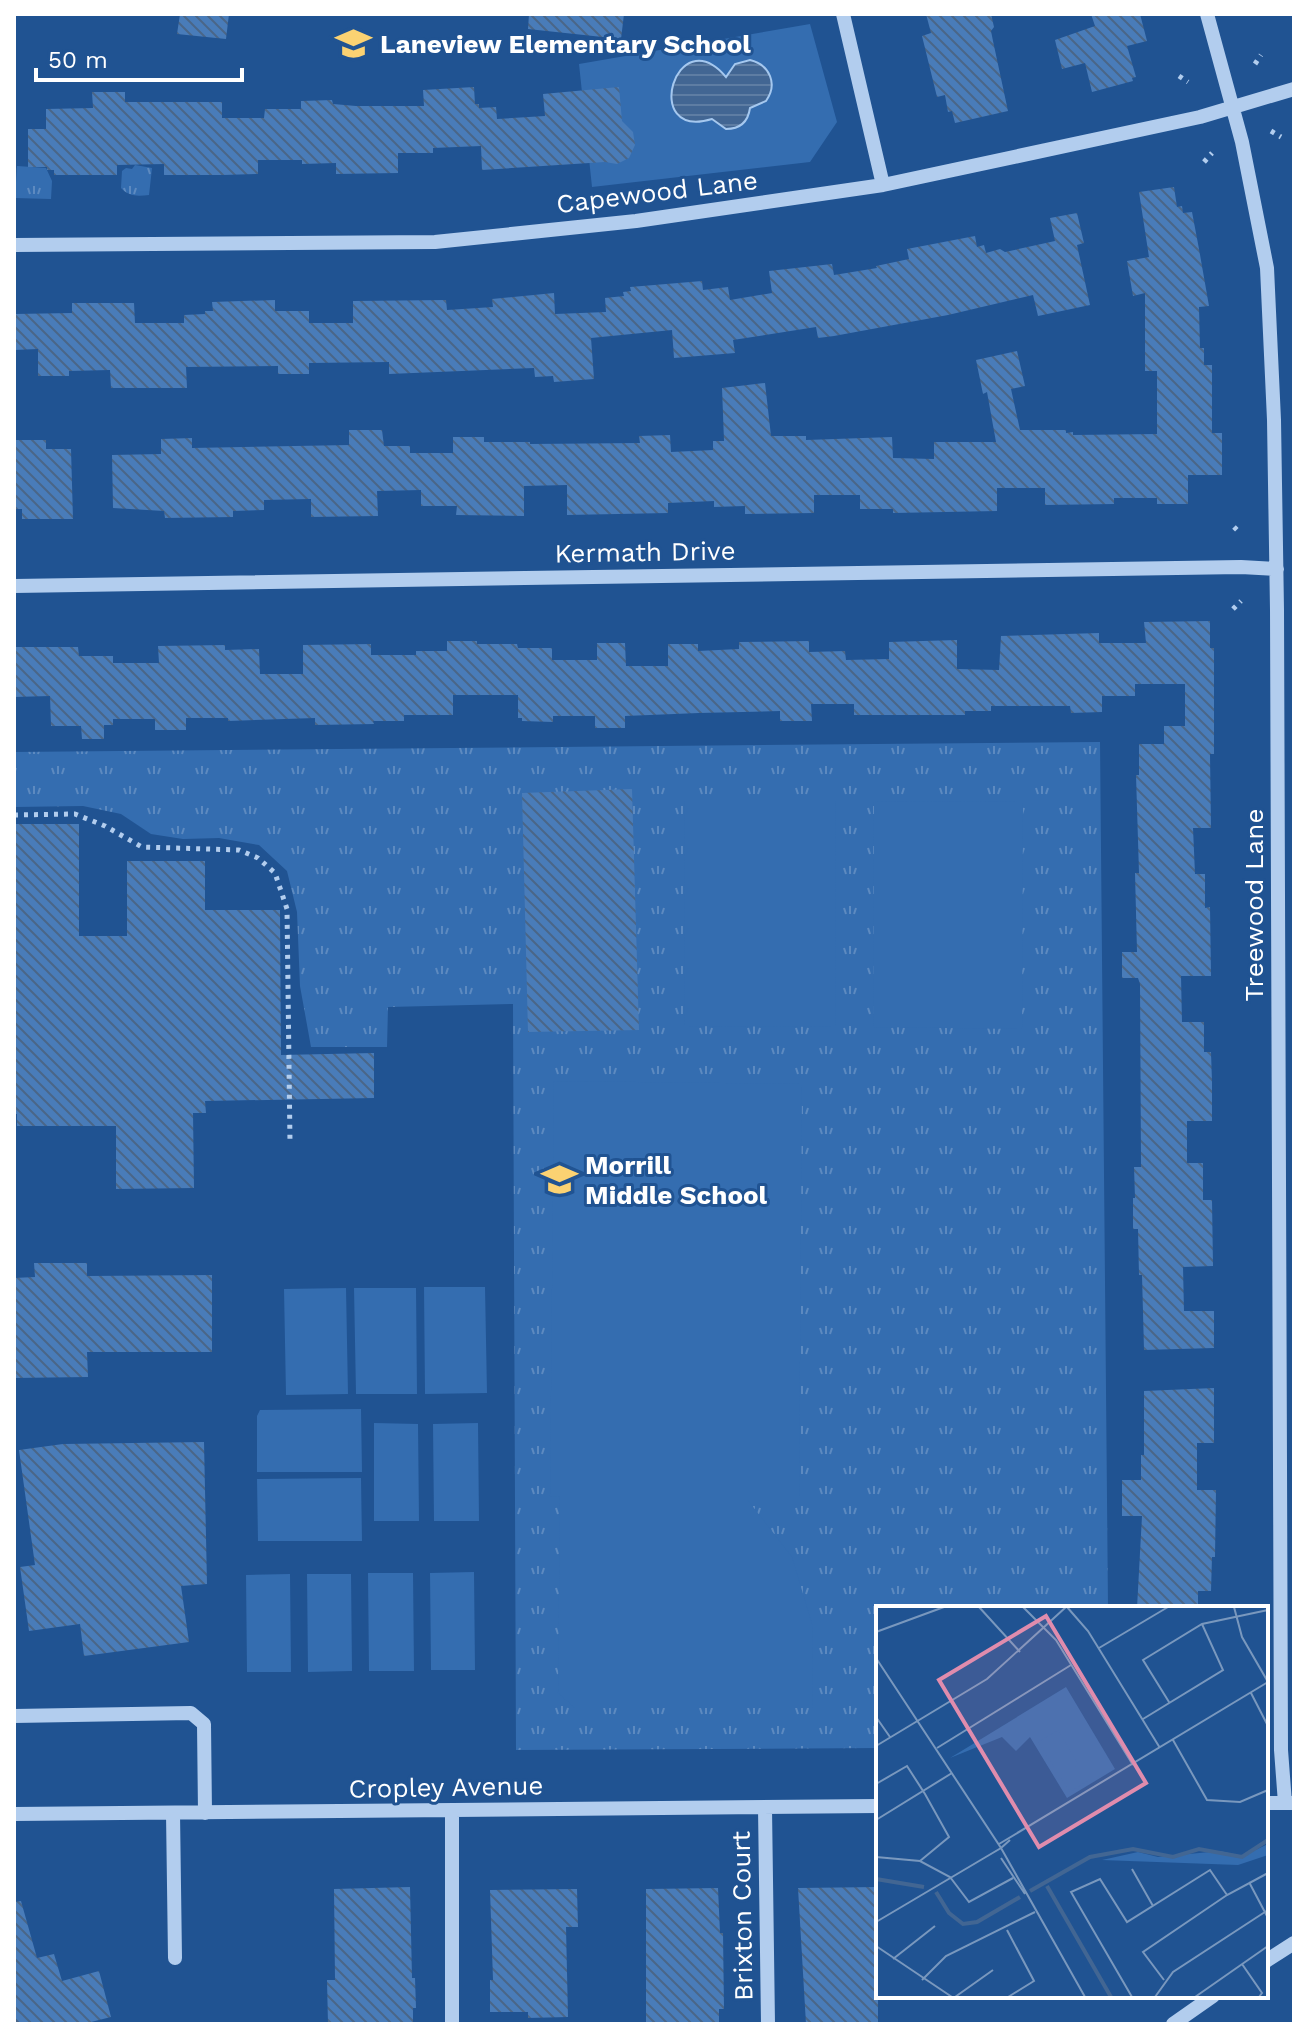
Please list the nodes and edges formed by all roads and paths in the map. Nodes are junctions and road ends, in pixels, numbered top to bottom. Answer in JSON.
{"nodes":[{"id":1,"x":843,"y":14,"type":"edge"},
{"id":2,"x":1207,"y":14,"type":"edge"},
{"id":3,"x":1261,"y":55,"type":"dead end"},
{"id":4,"x":1255,"y":64,"type":"dead end"},
{"id":5,"x":1179,"y":76,"type":"dead end"},
{"id":6,"x":1188,"y":82,"type":"dead end"},
{"id":7,"x":1294,"y":89,"type":"edge"},
{"id":8,"x":1232,"y":108,"type":"junction"},
{"id":9,"x":1271,"y":131,"type":"dead end"},
{"id":10,"x":1281,"y":137,"type":"dead end"},
{"id":11,"x":1212,"y":153,"type":"dead end"},
{"id":12,"x":1204,"y":162,"type":"dead end"},
{"id":13,"x":883,"y":185,"type":"junction"},
{"id":14,"x":14,"y":245,"type":"edge"},
{"id":15,"x":1234,"y":527,"type":"dead end"},
{"id":16,"x":1241,"y":534,"type":"dead end"},
{"id":17,"x":1277,"y":569,"type":"junction"},
{"id":18,"x":14,"y":586,"type":"edge"},
{"id":19,"x":1241,"y":601,"type":"dead end"},
{"id":20,"x":1233,"y":609,"type":"dead end"},
{"id":21,"x":14,"y":815,"type":"edge"},
{"id":22,"x":290,"y":1143,"type":"dead end"},
{"id":23,"x":14,"y":1716,"type":"edge"},
{"id":24,"x":1268,"y":1803,"type":"edge"},
{"id":25,"x":1290,"y":1803,"type":"edge"},
{"id":26,"x":876,"y":1806,"type":"edge"},
{"id":27,"x":765,"y":1808,"type":"junction"},
{"id":28,"x":452,"y":1811,"type":"junction"},
{"id":29,"x":173,"y":1813,"type":"junction"},
{"id":30,"x":205,"y":1813,"type":"junction"},
{"id":31,"x":14,"y":1814,"type":"edge"},
{"id":32,"x":1294,"y":1943,"type":"edge"},
{"id":33,"x":175,"y":1958,"type":"dead end"},
{"id":34,"x":1268,"y":1960,"type":"edge"},
{"id":35,"x":1210,"y":1998,"type":"edge"},
{"id":36,"x":452,"y":2024,"type":"edge"},
{"id":37,"x":768,"y":2024,"type":"edge"},
{"id":38,"x":1173,"y":2024,"type":"edge"}],
"edges":[{"from":1,"to":13,"type":"street"},
{"from":2,"to":8,"type":"street","name":"Treewood Lane"},
{"from":3,"to":4,"type":"path"},
{"from":5,"to":6,"type":"path"},
{"from":7,"to":8,"type":"street","name":"Capewood Lane"},
{"from":8,"to":13,"type":"street","name":"Capewood Lane"},
{"from":8,"to":17,"type":"street","name":"Treewood Lane"},
{"from":9,"to":10,"type":"path"},
{"from":11,"to":12,"type":"path"},
{"from":13,"to":14,"type":"street","name":"Capewood Lane"},
{"from":15,"to":16,"type":"path"},
{"from":17,"to":18,"type":"street","name":"Kermath Drive"},
{"from":17,"to":25,"type":"street","name":"Treewood Lane"},
{"from":19,"to":20,"type":"path"},
{"from":21,"to":22,"type":"path"},
{"from":23,"to":30,"type":"street"},
{"from":24,"to":25,"type":"street"},
{"from":26,"to":27,"type":"street","name":"Cropley Avenue"},
{"from":27,"to":28,"type":"street","name":"Cropley Avenue"},
{"from":27,"to":37,"type":"street","name":"Brixton Court"},
{"from":28,"to":30,"type":"street","name":"Cropley Avenue"},
{"from":28,"to":36,"type":"street"},
{"from":29,"to":30,"type":"street","name":"Cropley Avenue"},
{"from":29,"to":31,"type":"street","name":"Cropley Avenue"},
{"from":29,"to":33,"type":"street"},
{"from":32,"to":34,"type":"street"},
{"from":35,"to":38,"type":"street"}]}
